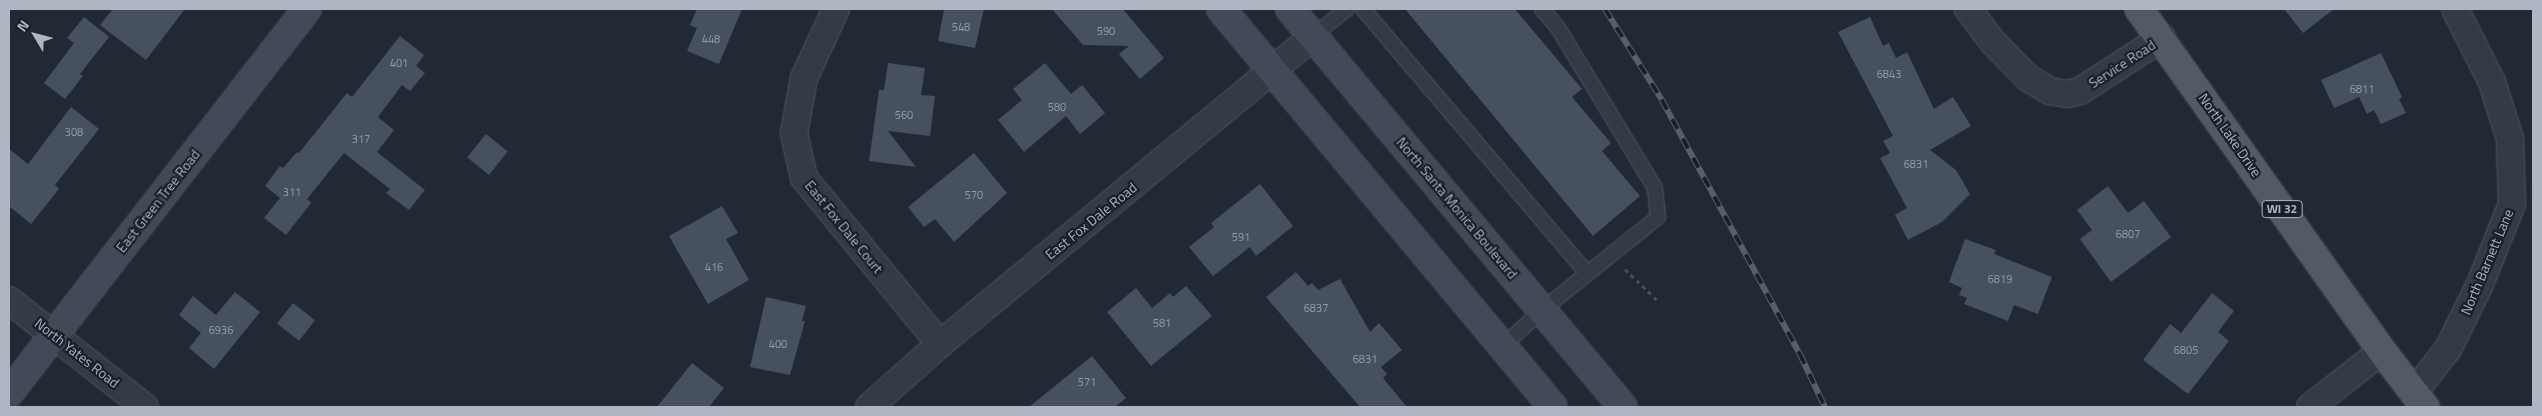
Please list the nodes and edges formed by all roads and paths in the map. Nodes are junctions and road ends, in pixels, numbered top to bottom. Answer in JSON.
{"nodes":[{"id":1,"x":307,"y":9,"type":"edge"},
{"id":2,"x":836,"y":9,"type":"edge"},
{"id":3,"x":1221,"y":9,"type":"edge"},
{"id":4,"x":1290,"y":9,"type":"edge"},
{"id":5,"x":1347,"y":9,"type":"edge"},
{"id":6,"x":1363,"y":9,"type":"edge"},
{"id":7,"x":1542,"y":9,"type":"edge"},
{"id":8,"x":1968,"y":9,"type":"edge"},
{"id":9,"x":2139,"y":9,"type":"edge"},
{"id":10,"x":2455,"y":9,"type":"edge"},
{"id":11,"x":1313,"y":36,"type":"junction"},
{"id":12,"x":2162,"y":38,"type":"junction"},
{"id":13,"x":1274,"y":72,"type":"junction"},
{"id":14,"x":1587,"y":273,"type":"junction"},
{"id":15,"x":1631,"y":277,"type":"dead end"},
{"id":16,"x":9,"y":300,"type":"edge"},
{"id":17,"x":1658,"y":301,"type":"dead end"},
{"id":18,"x":1542,"y":310,"type":"junction"},
{"id":19,"x":54,"y":335,"type":"junction"},
{"id":20,"x":940,"y":344,"type":"junction"},
{"id":21,"x":1502,"y":347,"type":"junction"},
{"id":22,"x":2382,"y":351,"type":"junction"},
{"id":23,"x":9,"y":393,"type":"edge"},
{"id":24,"x":2420,"y":400,"type":"edge"},
{"id":25,"x":145,"y":407,"type":"edge"},
{"id":26,"x":870,"y":407,"type":"edge"},
{"id":27,"x":1553,"y":407,"type":"edge"},
{"id":28,"x":1623,"y":407,"type":"edge"},
{"id":29,"x":2310,"y":407,"type":"edge"}],
"edges":[{"from":1,"to":19,"type":"street","name":"East Green Tree Road"},
{"from":2,"to":20,"type":"street","name":"East Fox Dale Court"},
{"from":3,"to":13,"type":"street"},
{"from":4,"to":11,"type":"street","name":"North Santa Monica Boulevard"},
{"from":5,"to":11,"type":"lane"},
{"from":6,"to":14,"type":"lane"},
{"from":7,"to":14,"type":"lane"},
{"from":8,"to":12,"type":"street","name":"Service Road"},
{"from":9,"to":12,"type":"main road","name":"North Lake Drive","number":"WI 32"},
{"from":10,"to":24,"type":"street","name":"North Barnett Lane"},
{"from":11,"to":13,"type":"street","name":"East Fox Dale Road"},
{"from":11,"to":18,"type":"street","name":"North Santa Monica Boulevard"},
{"from":12,"to":22,"type":"main road","name":"North Lake Drive","number":"WI 32"},
{"from":13,"to":20,"type":"street","name":"East Fox Dale Road"},
{"from":13,"to":21,"type":"street"},
{"from":14,"to":18,"type":"lane"},
{"from":15,"to":17,"type":"path"},
{"from":16,"to":19,"type":"street","name":"North Yates Road"},
{"from":18,"to":21,"type":"lane"},
{"from":18,"to":28,"type":"street","name":"North Santa Monica Boulevard"},
{"from":19,"to":23,"type":"street","name":"East Green Tree Road"},
{"from":19,"to":25,"type":"street","name":"North Yates Road"},
{"from":20,"to":26,"type":"street","name":"East Fox Dale Road"},
{"from":21,"to":27,"type":"street"},
{"from":22,"to":24,"type":"main road","name":"North Lake Drive","number":"WI 32"},
{"from":22,"to":29,"type":"street"}]}
